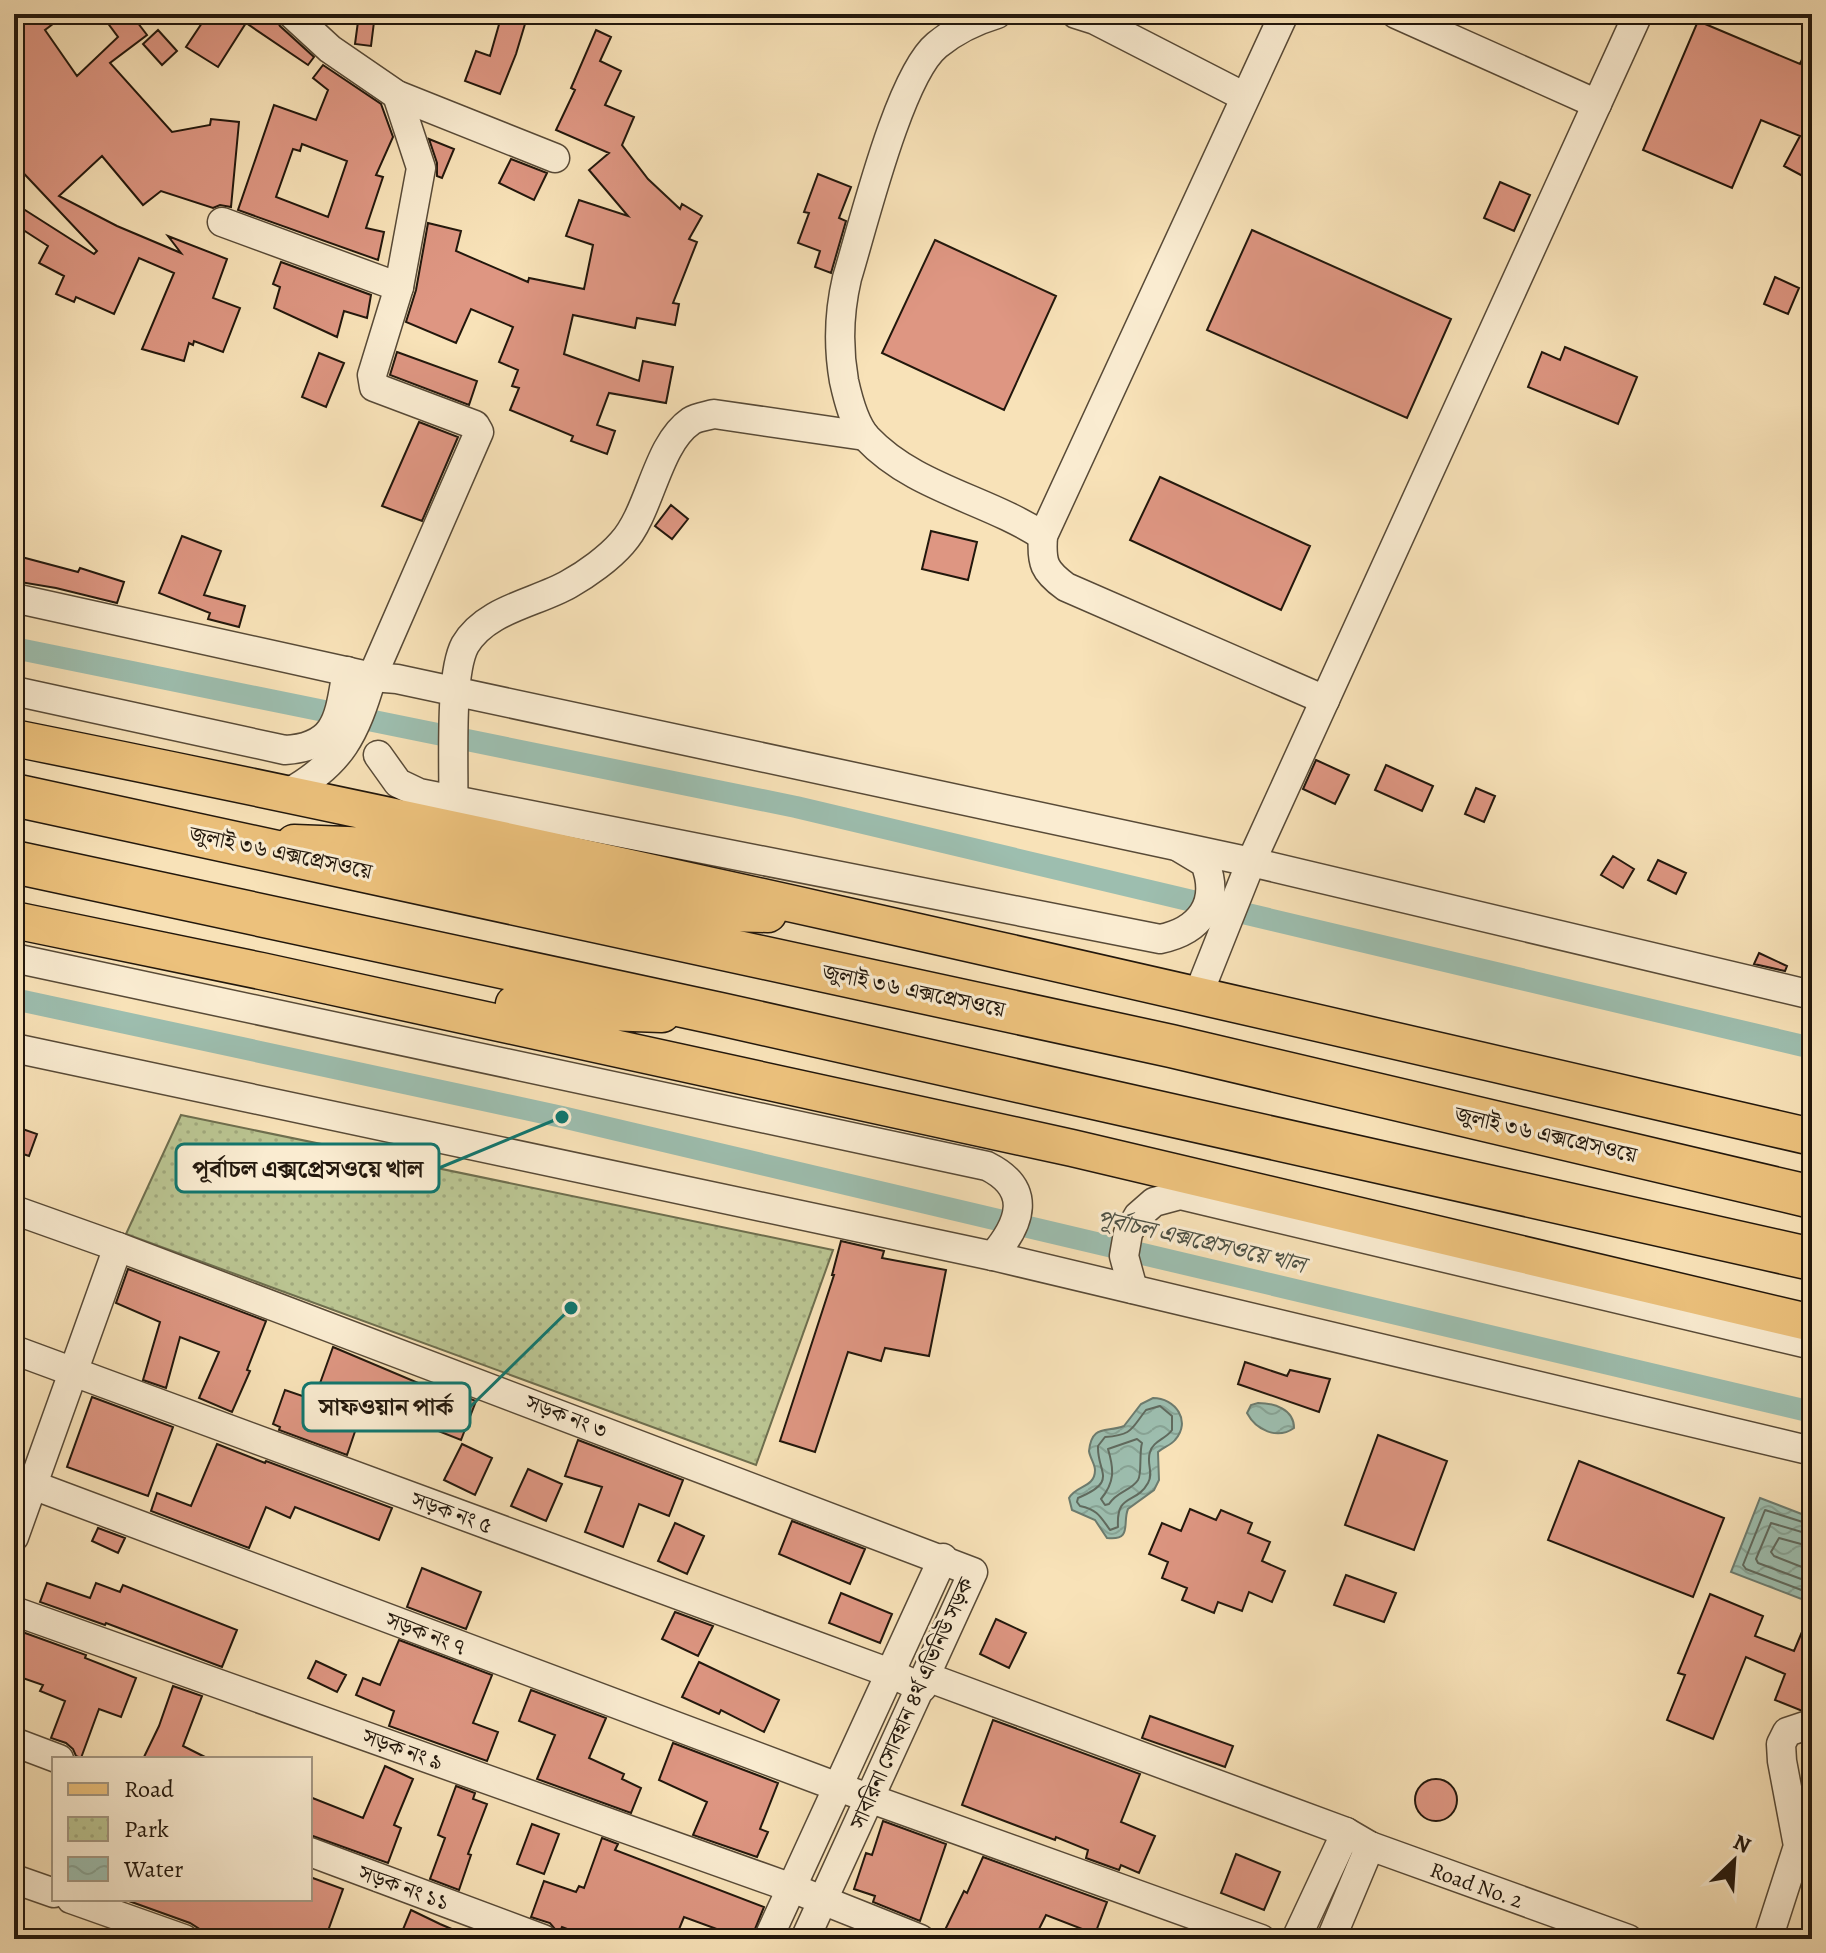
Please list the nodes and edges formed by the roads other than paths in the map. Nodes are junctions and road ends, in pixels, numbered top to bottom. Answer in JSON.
{"nodes":[{"id":1,"x":292,"y":14,"type":"edge"},
{"id":2,"x":997,"y":14,"type":"edge"},
{"id":3,"x":1076,"y":14,"type":"edge"},
{"id":4,"x":1284,"y":14,"type":"edge"},
{"id":5,"x":1396,"y":14,"type":"edge"},
{"id":6,"x":1638,"y":14,"type":"edge"},
{"id":7,"x":397,"y":95,"type":"junction"},
{"id":8,"x":1245,"y":97,"type":"junction"},
{"id":9,"x":1597,"y":104,"type":"junction"},
{"id":10,"x":555,"y":158,"type":"dead end"},
{"id":11,"x":222,"y":222,"type":"dead end"},
{"id":12,"x":399,"y":287,"type":"junction"},
{"id":13,"x":865,"y":436,"type":"junction"},
{"id":14,"x":1043,"y":536,"type":"junction"},
{"id":15,"x":14,"y":598,"type":"edge"},
{"id":16,"x":360,"y":674,"type":"junction"},
{"id":17,"x":14,"y":691,"type":"edge"},
{"id":18,"x":1325,"y":700,"type":"junction"},
{"id":19,"x":361,"y":714,"type":"junction"},
{"id":20,"x":14,"y":738,"type":"edge"},
{"id":21,"x":376,"y":768,"type":"junction"},
{"id":22,"x":288,"y":793,"type":"junction"},
{"id":23,"x":14,"y":795,"type":"edge"},
{"id":24,"x":413,"y":820,"type":"junction"},
{"id":25,"x":453,"y":828,"type":"junction"},
{"id":26,"x":244,"y":843,"type":"junction"},
{"id":27,"x":1176,"y":846,"type":"junction"},
{"id":28,"x":14,"y":862,"type":"edge"},
{"id":29,"x":1246,"y":874,"type":"junction"},
{"id":30,"x":815,"y":907,"type":"junction"},
{"id":31,"x":14,"y":920,"type":"edge"},
{"id":32,"x":14,"y":958,"type":"edge"},
{"id":33,"x":261,"y":971,"type":"junction"},
{"id":34,"x":1198,"y":995,"type":"junction"},
{"id":35,"x":1812,"y":995,"type":"edge"},
{"id":36,"x":720,"y":1014,"type":"junction"},
{"id":37,"x":14,"y":1048,"type":"edge"},
{"id":38,"x":1812,"y":1137,"type":"edge"},
{"id":39,"x":1812,"y":1197,"type":"edge"},
{"id":40,"x":14,"y":1210,"type":"edge"},
{"id":41,"x":110,"y":1244,"type":"junction"},
{"id":42,"x":993,"y":1256,"type":"junction"},
{"id":43,"x":1812,"y":1259,"type":"edge"},
{"id":44,"x":1133,"y":1289,"type":"junction"},
{"id":45,"x":1812,"y":1323,"type":"edge"},
{"id":46,"x":1812,"y":1345,"type":"edge"},
{"id":47,"x":14,"y":1350,"type":"edge"},
{"id":48,"x":65,"y":1369,"type":"junction"},
{"id":49,"x":1812,"y":1451,"type":"edge"},
{"id":50,"x":19,"y":1481,"type":"edge"},
{"id":51,"x":14,"y":1537,"type":"edge"},
{"id":52,"x":943,"y":1558,"type":"junction"},
{"id":53,"x":14,"y":1611,"type":"edge"},
{"id":54,"x":890,"y":1673,"type":"junction"},
{"id":55,"x":924,"y":1682,"type":"junction"},
{"id":56,"x":1805,"y":1726,"type":"dead end"},
{"id":57,"x":14,"y":1742,"type":"edge"},
{"id":58,"x":54,"y":1757,"type":"edge"},
{"id":59,"x":838,"y":1787,"type":"junction"},
{"id":60,"x":870,"y":1798,"type":"junction"},
{"id":61,"x":1346,"y":1832,"type":"junction"},
{"id":62,"x":1370,"y":1846,"type":"junction"},
{"id":63,"x":312,"y":1853,"type":"edge"},
{"id":64,"x":14,"y":1879,"type":"edge"},
{"id":65,"x":792,"y":1888,"type":"junction"},
{"id":66,"x":52,"y":1892,"type":"edge"},
{"id":67,"x":823,"y":1900,"type":"junction"},
{"id":68,"x":77,"y":1901,"type":"edge"},
{"id":69,"x":184,"y":1939,"type":"edge"},
{"id":70,"x":543,"y":1939,"type":"edge"},
{"id":71,"x":768,"y":1939,"type":"edge"},
{"id":72,"x":805,"y":1939,"type":"edge"},
{"id":73,"x":920,"y":1939,"type":"edge"},
{"id":74,"x":1261,"y":1939,"type":"edge"},
{"id":75,"x":1296,"y":1939,"type":"edge"},
{"id":76,"x":1331,"y":1939,"type":"edge"},
{"id":77,"x":1628,"y":1939,"type":"edge"},
{"id":78,"x":1768,"y":1939,"type":"edge"}],
"edges":[{"from":1,"to":7,"type":"street"},
{"from":2,"to":13,"type":"street"},
{"from":3,"to":8,"type":"street"},
{"from":4,"to":8,"type":"street"},
{"from":5,"to":9,"type":"street"},
{"from":6,"to":9,"type":"street"},
{"from":7,"to":10,"type":"street"},
{"from":7,"to":12,"type":"street"},
{"from":8,"to":14,"type":"street"},
{"from":9,"to":18,"type":"street"},
{"from":11,"to":12,"type":"street"},
{"from":12,"to":16,"type":"street"},
{"from":13,"to":14,"type":"street"},
{"from":13,"to":25,"type":"street"},
{"from":14,"to":18,"type":"street"},
{"from":15,"to":16,"type":"street"},
{"from":16,"to":17,"type":"street"},
{"from":16,"to":19,"type":"street"},
{"from":16,"to":27,"type":"street"},
{"from":18,"to":29,"type":"street"},
{"from":19,"to":21,"type":"street"},
{"from":19,"to":22,"type":"street"},
{"from":20,"to":22,"type":"main road"},
{"from":21,"to":24,"type":"street"},
{"from":21,"to":27,"type":"street"},
{"from":22,"to":24,"type":"main road"},
{"from":23,"to":26,"type":"highway","name":"জুলাই ৩৬ এক্সপ্রেসওয়ে"},
{"from":24,"to":25,"type":"main road"},
{"from":25,"to":30,"type":"main road"},
{"from":26,"to":30,"type":"main road"},
{"from":26,"to":39,"type":"highway","name":"জুলাই ৩৬ এক্সপ্রেসওয়ে"},
{"from":27,"to":29,"type":"street"},
{"from":28,"to":36,"type":"highway"},
{"from":29,"to":34,"type":"street"},
{"from":29,"to":35,"type":"street"},
{"from":30,"to":34,"type":"main road"},
{"from":31,"to":33,"type":"main road"},
{"from":32,"to":42,"type":"street"},
{"from":33,"to":36,"type":"main road"},
{"from":33,"to":45,"type":"main road"},
{"from":34,"to":38,"type":"main road"},
{"from":36,"to":43,"type":"highway"},
{"from":37,"to":42,"type":"street"},
{"from":40,"to":41,"type":"street","name":"সড়ক নং ৩"},
{"from":41,"to":48,"type":"street"},
{"from":41,"to":52,"type":"street","name":"সড়ক নং ৩"},
{"from":42,"to":44,"type":"street"},
{"from":44,"to":46,"type":"street"},
{"from":44,"to":49,"type":"street"},
{"from":47,"to":48,"type":"street","name":"সড়ক নং ৫"},
{"from":48,"to":50,"type":"street"},
{"from":48,"to":54,"type":"street","name":"সড়ক নং ৫"},
{"from":50,"to":51,"type":"street"},
{"from":50,"to":59,"type":"street","name":"সড়ক নং ৭"},
{"from":52,"to":54,"type":"street","name":"সাবরিনা সোবহান ৪র্থ এভিনিউ সড়ক"},
{"from":52,"to":55,"type":"street","name":"সাবরিনা সোবহান ৪র্থ এভিনিউ সড়ক"},
{"from":53,"to":65,"type":"street","name":"সড়ক নং ৯"},
{"from":54,"to":55,"type":"street","name":"সড়ক নং ৫"},
{"from":54,"to":59,"type":"street","name":"সাবরিনা সোবহান ৪র্থ এভিনিউ সড়ক"},
{"from":55,"to":60,"type":"street","name":"সাবরিনা সোবহান ৪র্থ এভিনিউ সড়ক"},
{"from":55,"to":61,"type":"street","name":"Road No. 2"},
{"from":56,"to":78,"type":"street"},
{"from":57,"to":58,"type":"street"},
{"from":59,"to":60,"type":"street","name":"সড়ক নং ৭"},
{"from":59,"to":65,"type":"street","name":"সাবরিনা সোবহান ৪র্থ এভিনিউ সড়ক"},
{"from":60,"to":67,"type":"street","name":"সাবরিনা সোবহান ৪র্থ এভিনিউ সড়ক"},
{"from":60,"to":74,"type":"street","name":"সড়ক নং ৭"},
{"from":61,"to":62,"type":"street","name":"Road No. 2"},
{"from":61,"to":75,"type":"street"},
{"from":62,"to":76,"type":"street"},
{"from":62,"to":77,"type":"street","name":"Road No. 2"},
{"from":63,"to":70,"type":"street","name":"সড়ক নং ১১"},
{"from":64,"to":66,"type":"street"},
{"from":65,"to":67,"type":"street","name":"সড়ক নং ৯"},
{"from":65,"to":71,"type":"street","name":"সাবরিনা সোবহান ৪র্থ এভিনিউ সড়ক"},
{"from":67,"to":72,"type":"street","name":"সাবরিনা সোবহান ৪র্থ এভিনিউ সড়ক"},
{"from":67,"to":73,"type":"street","name":"সড়ক নং ৯"},
{"from":68,"to":69,"type":"street"}]}
